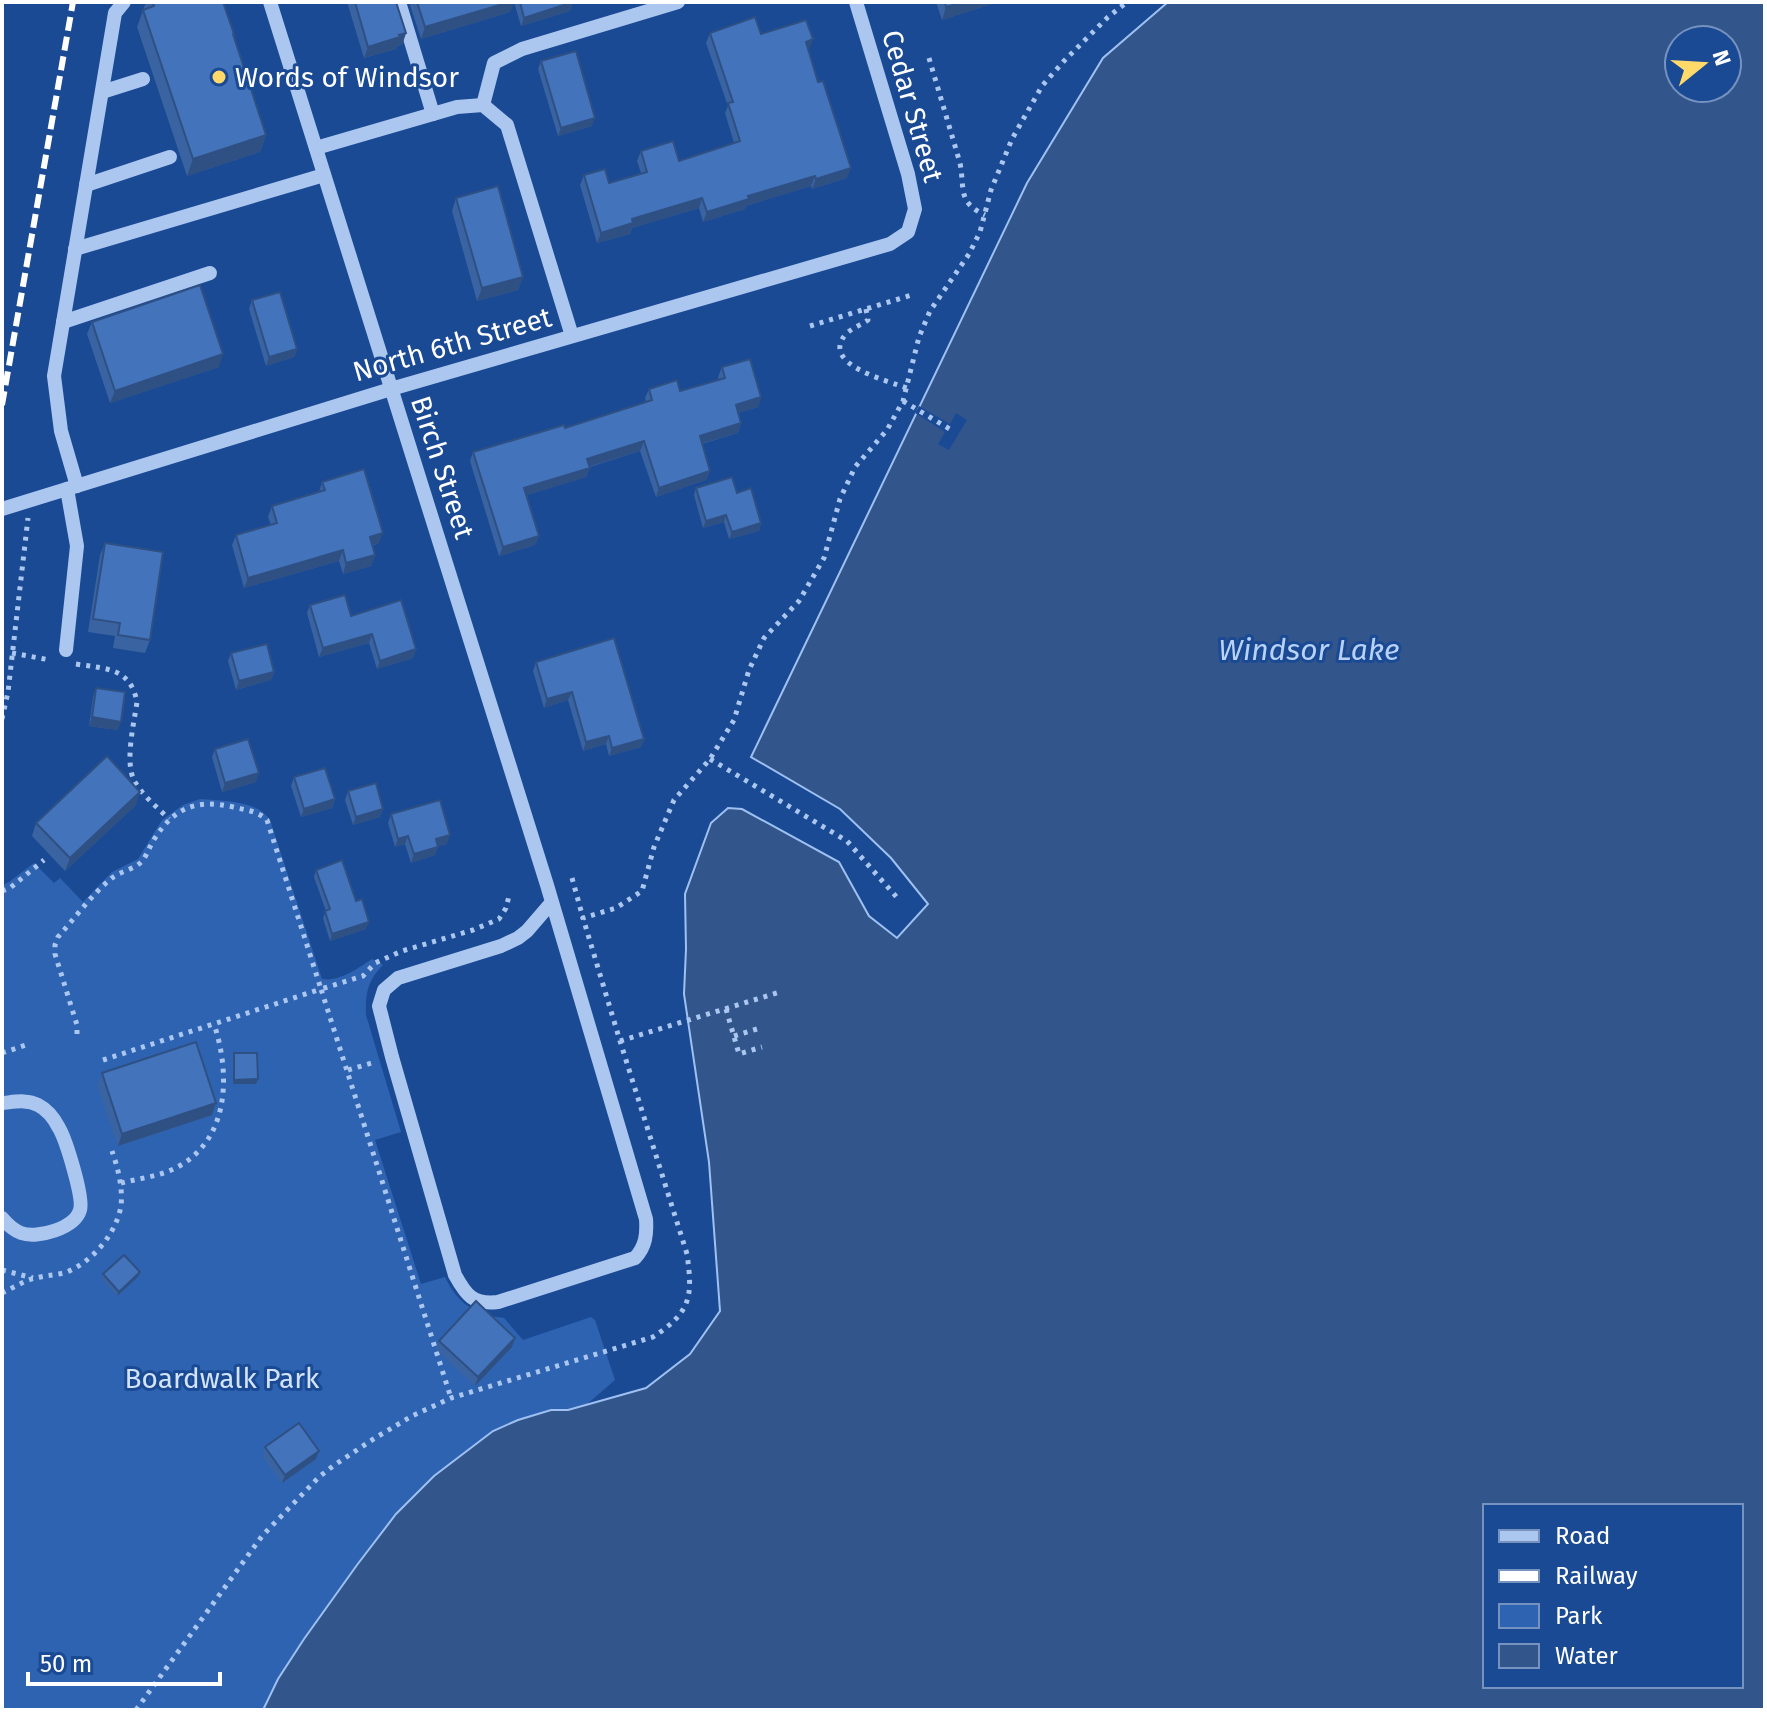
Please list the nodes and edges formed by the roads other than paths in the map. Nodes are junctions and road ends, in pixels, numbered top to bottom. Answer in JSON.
{"nodes":[{"id":1,"x":124,"y":2,"type":"edge"},
{"id":2,"x":270,"y":2,"type":"edge"},
{"id":3,"x":399,"y":2,"type":"edge"},
{"id":4,"x":678,"y":2,"type":"edge"},
{"id":5,"x":856,"y":2,"type":"edge"},
{"id":6,"x":143,"y":79,"type":"dead end"},
{"id":7,"x":102,"y":92,"type":"junction"},
{"id":8,"x":483,"y":105,"type":"junction"},
{"id":9,"x":433,"y":114,"type":"junction"},
{"id":10,"x":316,"y":148,"type":"junction"},
{"id":11,"x":170,"y":157,"type":"dead end"},
{"id":12,"x":324,"y":175,"type":"junction"},
{"id":13,"x":86,"y":185,"type":"junction"},
{"id":14,"x":911,"y":224,"type":"joint"},
{"id":15,"x":75,"y":249,"type":"junction"},
{"id":16,"x":210,"y":273,"type":"dead end"},
{"id":17,"x":63,"y":322,"type":"junction"},
{"id":18,"x":572,"y":336,"type":"junction"},
{"id":19,"x":391,"y":389,"type":"junction"},
{"id":20,"x":72,"y":487,"type":"junction"},
{"id":21,"x":2,"y":509,"type":"edge"},
{"id":22,"x":65,"y":658,"type":"road end"},
{"id":23,"x":552,"y":902,"type":"junction"},
{"id":24,"x":2,"y":1103,"type":"edge"},
{"id":25,"x":2,"y":1218,"type":"edge"}],
"edges":[{"from":1,"to":7,"type":"street"},
{"from":2,"to":10,"type":"street","name":"Birch Street"},
{"from":3,"to":9,"type":"street"},
{"from":4,"to":8,"type":"street"},
{"from":5,"to":14,"type":"street","name":"Cedar Street"},
{"from":6,"to":7,"type":"street"},
{"from":7,"to":13,"type":"street"},
{"from":8,"to":9,"type":"street"},
{"from":8,"to":18,"type":"street"},
{"from":9,"to":10,"type":"street"},
{"from":10,"to":12,"type":"street","name":"Birch Street"},
{"from":11,"to":13,"type":"street"},
{"from":12,"to":15,"type":"street"},
{"from":12,"to":19,"type":"street","name":"Birch Street"},
{"from":13,"to":15,"type":"street"},
{"from":14,"to":18,"type":"street","name":"North 6th Street"},
{"from":15,"to":17,"type":"street"},
{"from":16,"to":17,"type":"street"},
{"from":17,"to":20,"type":"street"},
{"from":18,"to":19,"type":"street","name":"North 6th Street"},
{"from":19,"to":20,"type":"street","name":"North 6th Street"},
{"from":19,"to":23,"type":"street","name":"Birch Street"},
{"from":20,"to":21,"type":"street","name":"North 6th Street"},
{"from":20,"to":22,"type":"street"},
{"from":23,"to":23,"type":"street","name":"Birch Street"},
{"from":24,"to":25,"type":"street"}]}
